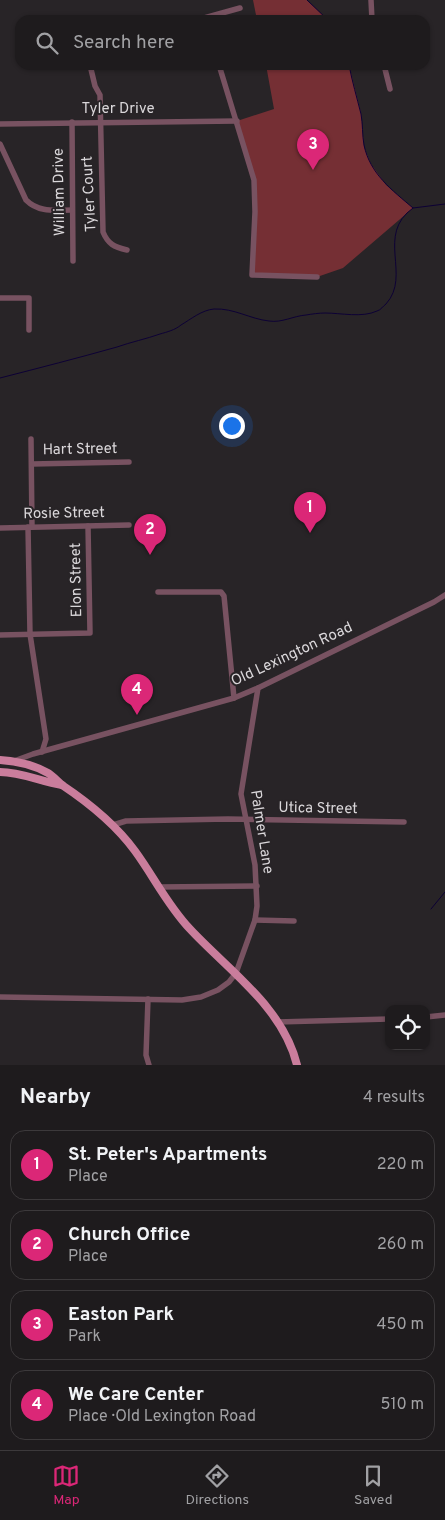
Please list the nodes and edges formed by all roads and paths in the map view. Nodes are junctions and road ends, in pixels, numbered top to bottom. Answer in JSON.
{"nodes":[{"id":1,"x":371,"y":0,"type":"edge"},
{"id":2,"x":240,"y":8,"type":"dead end"},
{"id":3,"x":218,"y":15,"type":"edge"},
{"id":4,"x":372,"y":15,"type":"edge"},
{"id":5,"x":91,"y":70,"type":"edge"},
{"id":6,"x":221,"y":70,"type":"edge"},
{"id":7,"x":385,"y":70,"type":"edge"},
{"id":8,"x":390,"y":89,"type":"dead end"},
{"id":9,"x":72,"y":122,"type":"junction"},
{"id":10,"x":100,"y":122,"type":"junction"},
{"id":11,"x":237,"y":122,"type":"junction"},
{"id":12,"x":0,"y":124,"type":"edge"},
{"id":13,"x":0,"y":144,"type":"edge"},
{"id":14,"x":72,"y":210,"type":"junction"},
{"id":15,"x":127,"y":250,"type":"dead end"},
{"id":16,"x":73,"y":261,"type":"dead end"},
{"id":17,"x":317,"y":277,"type":"dead end"},
{"id":18,"x":0,"y":298,"type":"edge"},
{"id":19,"x":29,"y":330,"type":"dead end"},
{"id":20,"x":31,"y":439,"type":"dead end"},
{"id":21,"x":130,"y":462,"type":"dead end"},
{"id":22,"x":32,"y":464,"type":"junction"},
{"id":23,"x":130,"y":525,"type":"dead end"},
{"id":24,"x":88,"y":526,"type":"junction"},
{"id":25,"x":0,"y":528,"type":"edge"},
{"id":26,"x":30,"y":528,"type":"junction"},
{"id":27,"x":158,"y":592,"type":"dead end"},
{"id":28,"x":445,"y":595,"type":"edge"},
{"id":29,"x":30,"y":634,"type":"junction"},
{"id":30,"x":0,"y":635,"type":"edge"},
{"id":31,"x":258,"y":688,"type":"junction"},
{"id":32,"x":234,"y":698,"type":"junction"},
{"id":33,"x":46,"y":739,"type":"junction"},
{"id":34,"x":60,"y":747,"type":"junction"},
{"id":35,"x":42,"y":752,"type":"junction"},
{"id":36,"x":0,"y":760,"type":"edge"},
{"id":37,"x":12,"y":762,"type":"junction"},
{"id":38,"x":0,"y":767,"type":"edge"},
{"id":39,"x":0,"y":772,"type":"edge"},
{"id":40,"x":62,"y":784,"type":"junction"},
{"id":41,"x":246,"y":820,"type":"junction"},
{"id":42,"x":404,"y":822,"type":"dead end"},
{"id":43,"x":113,"y":825,"type":"junction"},
{"id":44,"x":256,"y":886,"type":"junction"},
{"id":45,"x":159,"y":887,"type":"junction"},
{"id":46,"x":255,"y":920,"type":"junction"},
{"id":47,"x":294,"y":922,"type":"dead end"},
{"id":48,"x":236,"y":974,"type":"junction"},
{"id":49,"x":0,"y":997,"type":"edge"},
{"id":50,"x":148,"y":999,"type":"junction"},
{"id":51,"x":430,"y":1017,"type":"edge"},
{"id":52,"x":443,"y":1017,"type":"edge"},
{"id":53,"x":385,"y":1019,"type":"edge"},
{"id":54,"x":277,"y":1022,"type":"junction"},
{"id":55,"x":149,"y":1065,"type":"edge"},
{"id":56,"x":297,"y":1065,"type":"edge"}],
"edges":[{"from":1,"to":4,"type":"street"},
{"from":2,"to":3,"type":"street"},
{"from":5,"to":10,"type":"street","name":"Tyler Court"},
{"from":6,"to":11,"type":"street"},
{"from":7,"to":8,"type":"street"},
{"from":9,"to":10,"type":"street","name":"Tyler Drive"},
{"from":9,"to":12,"type":"street","name":"Tyler Drive"},
{"from":9,"to":14,"type":"street","name":"William Drive"},
{"from":10,"to":11,"type":"street","name":"Tyler Drive"},
{"from":10,"to":15,"type":"street","name":"Tyler Court"},
{"from":11,"to":17,"type":"street"},
{"from":13,"to":14,"type":"street"},
{"from":14,"to":16,"type":"street","name":"William Drive"},
{"from":18,"to":19,"type":"street"},
{"from":20,"to":22,"type":"street"},
{"from":21,"to":22,"type":"street","name":"Hart Street"},
{"from":22,"to":26,"type":"street"},
{"from":23,"to":24,"type":"street","name":"Rosie Street"},
{"from":24,"to":26,"type":"street","name":"Rosie Street"},
{"from":24,"to":29,"type":"street","name":"Elon Street"},
{"from":25,"to":26,"type":"street","name":"Rosie Street"},
{"from":26,"to":29,"type":"street"},
{"from":27,"to":32,"type":"street"},
{"from":28,"to":31,"type":"street","name":"Old Lexington Road"},
{"from":29,"to":30,"type":"street"},
{"from":29,"to":33,"type":"street"},
{"from":31,"to":32,"type":"street","name":"Old Lexington Road"},
{"from":31,"to":41,"type":"street","name":"Palmer Lane"},
{"from":32,"to":34,"type":"street","name":"Old Lexington Road"},
{"from":33,"to":34,"type":"street"},
{"from":33,"to":35,"type":"street"},
{"from":34,"to":35,"type":"street","name":"Old Lexington Road"},
{"from":35,"to":37,"type":"street","name":"Old Lexington Road"},
{"from":36,"to":37,"type":"main road","name":"Old Lexington Road"},
{"from":37,"to":38,"type":"main road"},
{"from":37,"to":40,"type":"main road"},
{"from":39,"to":40,"type":"main road"},
{"from":40,"to":43,"type":"main road"},
{"from":41,"to":42,"type":"street","name":"Utica Street"},
{"from":41,"to":43,"type":"street","name":"Utica Street"},
{"from":41,"to":44,"type":"street","name":"Palmer Lane"},
{"from":43,"to":45,"type":"main road"},
{"from":44,"to":45,"type":"street"},
{"from":44,"to":46,"type":"street","name":"Palmer Lane"},
{"from":45,"to":48,"type":"main road"},
{"from":46,"to":47,"type":"street"},
{"from":46,"to":48,"type":"street","name":"Palmer Lane"},
{"from":48,"to":50,"type":"street","name":"Palmer Lane"},
{"from":48,"to":54,"type":"main road"},
{"from":49,"to":50,"type":"street","name":"Palmer Lane"},
{"from":50,"to":55,"type":"street"},
{"from":51,"to":52,"type":"street"},
{"from":53,"to":54,"type":"street"},
{"from":54,"to":56,"type":"main road"}]}
